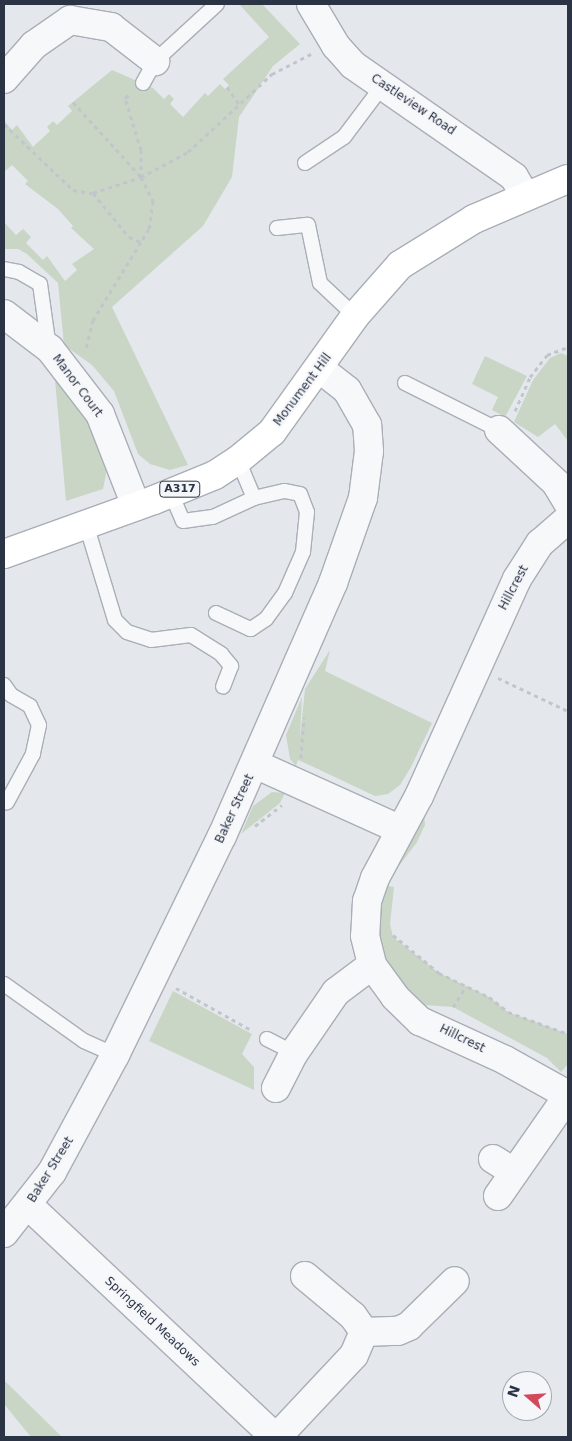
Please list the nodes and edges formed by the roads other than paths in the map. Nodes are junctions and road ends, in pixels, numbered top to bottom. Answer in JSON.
{"nodes":[{"id":1,"x":217,"y":4,"type":"edge"},
{"id":2,"x":312,"y":4,"type":"edge"},
{"id":3,"x":149,"y":72,"type":"joint"},
{"id":4,"x":4,"y":79,"type":"edge"},
{"id":5,"x":384,"y":84,"type":"junction"},
{"id":6,"x":305,"y":162,"type":"dead end"},
{"id":7,"x":568,"y":180,"type":"edge"},
{"id":8,"x":526,"y":197,"type":"junction"},
{"id":9,"x":277,"y":228,"type":"dead end"},
{"id":10,"x":4,"y":270,"type":"edge"},
{"id":11,"x":4,"y":314,"type":"edge"},
{"id":12,"x":355,"y":316,"type":"junction"},
{"id":13,"x":50,"y":349,"type":"junction"},
{"id":14,"x":320,"y":369,"type":"junction"},
{"id":15,"x":405,"y":383,"type":"dead end"},
{"id":16,"x":502,"y":432,"type":"joint"},
{"id":17,"x":238,"y":460,"type":"junction"},
{"id":18,"x":171,"y":493,"type":"junction"},
{"id":19,"x":254,"y":498,"type":"junction"},
{"id":20,"x":568,"y":503,"type":"edge"},
{"id":21,"x":136,"y":506,"type":"junction"},
{"id":22,"x":568,"y":519,"type":"edge"},
{"id":23,"x":86,"y":524,"type":"junction"},
{"id":24,"x":4,"y":554,"type":"edge"},
{"id":25,"x":216,"y":613,"type":"dead end"},
{"id":26,"x":4,"y":685,"type":"edge"},
{"id":27,"x":223,"y":687,"type":"dead end"},
{"id":28,"x":255,"y":764,"type":"junction"},
{"id":29,"x":7,"y":802,"type":"dead end"},
{"id":30,"x":399,"y":828,"type":"junction"},
{"id":31,"x":372,"y":965,"type":"junction"},
{"id":32,"x":4,"y":984,"type":"edge"},
{"id":33,"x":267,"y":1039,"type":"road end"},
{"id":34,"x":294,"y":1053,"type":"junction"},
{"id":35,"x":115,"y":1055,"type":"junction"},
{"id":36,"x":276,"y":1088,"type":"dead end"},
{"id":37,"x":567,"y":1096,"type":"edge"},
{"id":38,"x":498,"y":1196,"type":"dead end"},
{"id":39,"x":29,"y":1206,"type":"junction"},
{"id":40,"x":4,"y":1234,"type":"edge"},
{"id":41,"x":305,"y":1276,"type":"dead end"},
{"id":42,"x":455,"y":1281,"type":"dead end"},
{"id":43,"x":364,"y":1332,"type":"junction"},
{"id":44,"x":276,"y":1437,"type":"edge"}],
"edges":[{"from":1,"to":3,"type":"lane"},
{"from":2,"to":5,"type":"street","name":"Castleview Road"},
{"from":3,"to":4,"type":"street"},
{"from":5,"to":6,"type":"lane"},
{"from":5,"to":8,"type":"street","name":"Castleview Road"},
{"from":7,"to":8,"type":"main road","name":"Monument Hill","number":"A317"},
{"from":8,"to":12,"type":"main road","name":"Monument Hill","number":"A317"},
{"from":9,"to":12,"type":"lane"},
{"from":10,"to":13,"type":"lane"},
{"from":11,"to":13,"type":"street","name":"Manor Court"},
{"from":12,"to":14,"type":"main road","name":"Monument Hill","number":"A317"},
{"from":13,"to":21,"type":"street","name":"Manor Court"},
{"from":14,"to":17,"type":"main road","name":"Monument Hill","number":"A317"},
{"from":14,"to":28,"type":"street","name":"Baker Street"},
{"from":15,"to":16,"type":"lane"},
{"from":16,"to":20,"type":"street"},
{"from":17,"to":18,"type":"main road","name":"Monument Hill","number":"A317"},
{"from":17,"to":19,"type":"lane"},
{"from":18,"to":19,"type":"lane"},
{"from":18,"to":21,"type":"main road","name":"Monument Hill","number":"A317"},
{"from":19,"to":25,"type":"lane"},
{"from":21,"to":23,"type":"main road","name":"Monument Hill","number":"A317"},
{"from":22,"to":30,"type":"street","name":"Hillcrest"},
{"from":23,"to":24,"type":"main road","name":"Monument Hill","number":"A317"},
{"from":23,"to":27,"type":"lane"},
{"from":26,"to":29,"type":"lane"},
{"from":28,"to":30,"type":"street"},
{"from":28,"to":35,"type":"street","name":"Baker Street"},
{"from":30,"to":31,"type":"street","name":"Hillcrest"},
{"from":31,"to":34,"type":"street"},
{"from":31,"to":37,"type":"street","name":"Hillcrest"},
{"from":32,"to":35,"type":"lane"},
{"from":33,"to":34,"type":"lane"},
{"from":34,"to":36,"type":"street"},
{"from":35,"to":39,"type":"street","name":"Baker Street"},
{"from":37,"to":38,"type":"street","name":"Hillcrest"},
{"from":39,"to":40,"type":"street","name":"Baker Street"},
{"from":39,"to":44,"type":"street","name":"Springfield Meadows"},
{"from":41,"to":43,"type":"street"},
{"from":42,"to":43,"type":"street"},
{"from":43,"to":44,"type":"street"}]}
